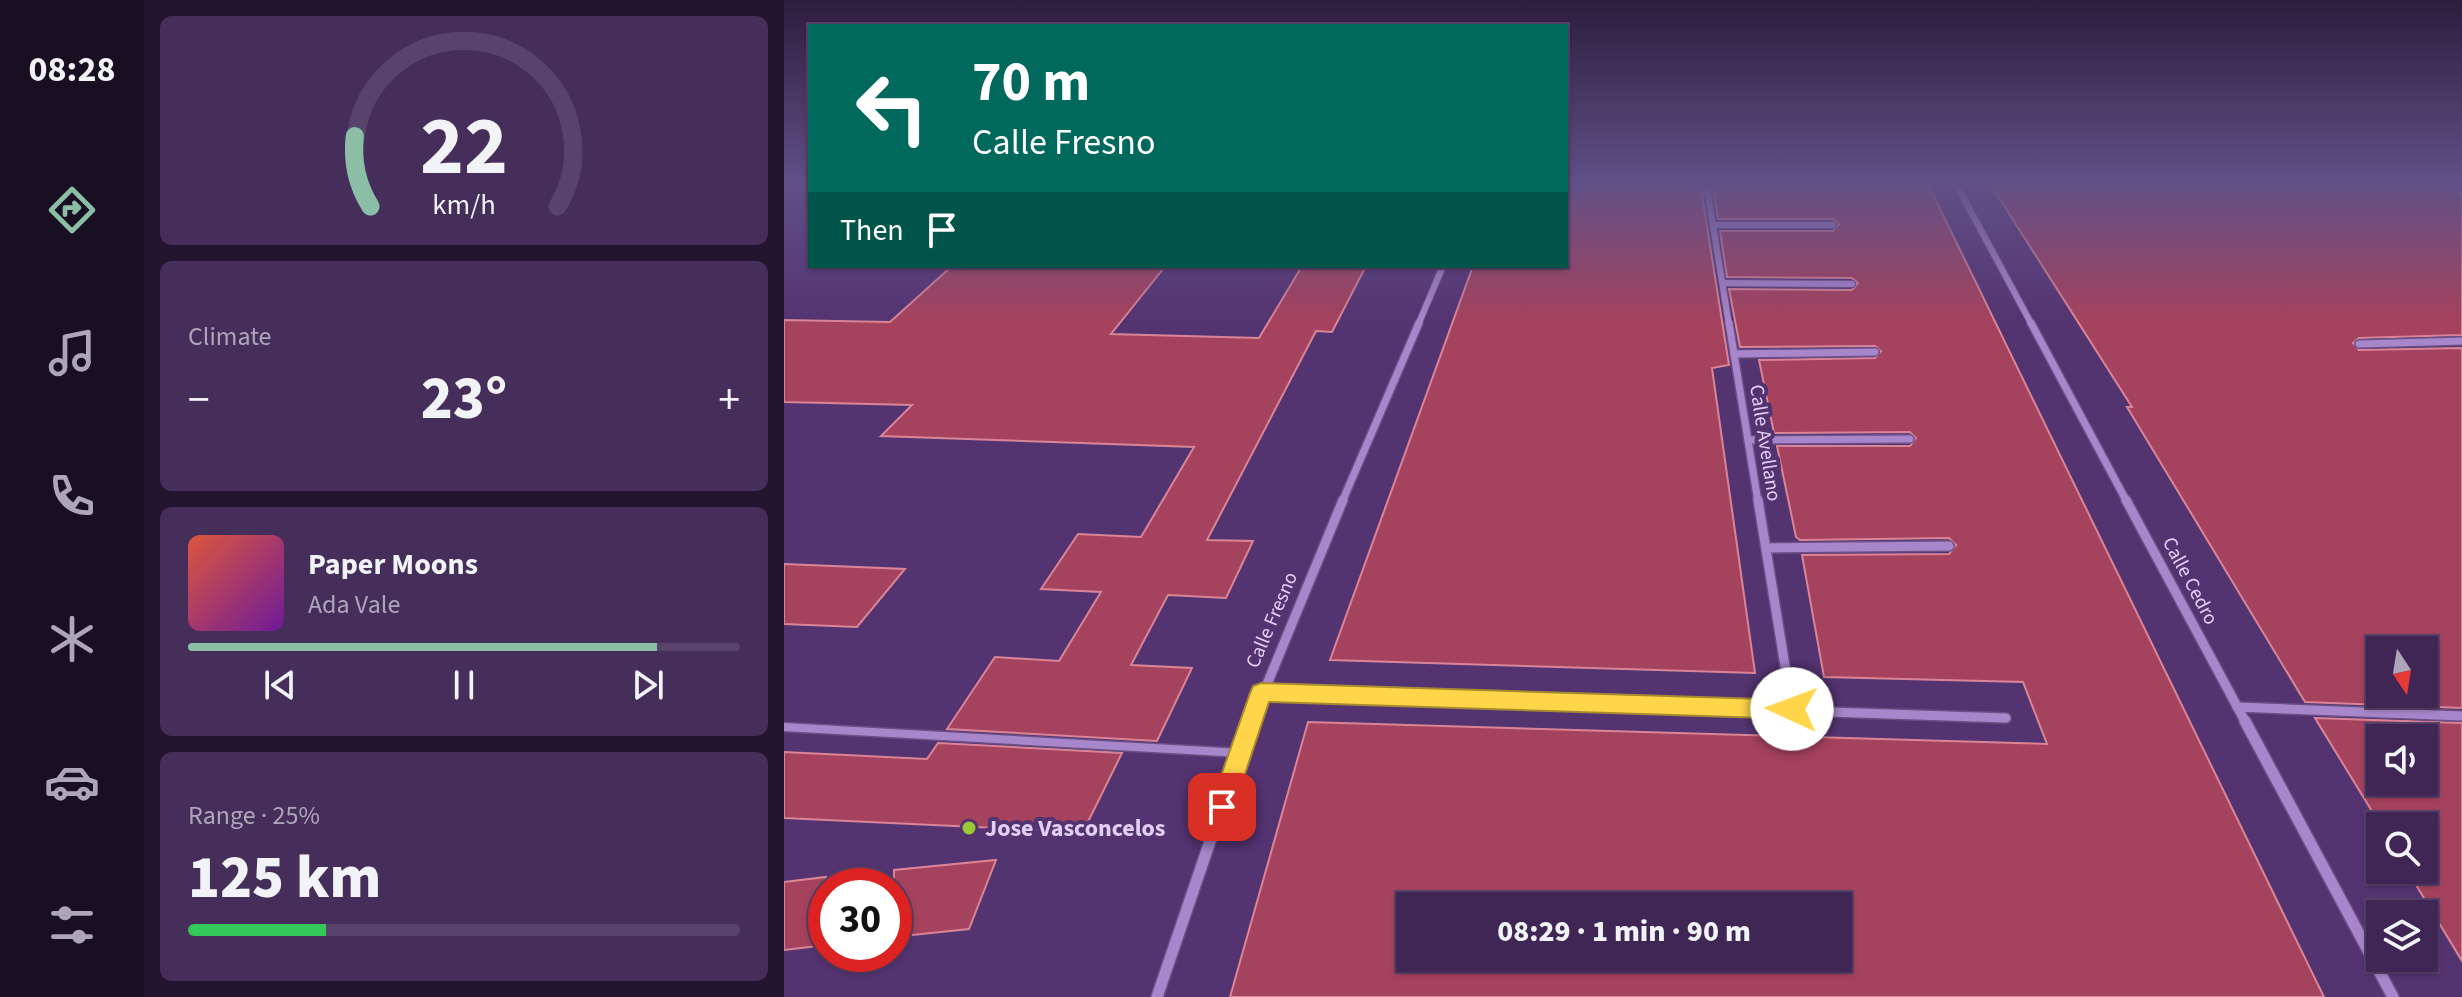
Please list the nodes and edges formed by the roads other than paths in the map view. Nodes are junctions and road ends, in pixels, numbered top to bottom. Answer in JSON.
{"nodes":[{"id":1,"x":1714,"y":229,"type":"edge"},
{"id":2,"x":1980,"y":229,"type":"edge"},
{"id":3,"x":1442,"y":268,"type":"edge"},
{"id":4,"x":1723,"y":283,"type":"junction"},
{"id":5,"x":1852,"y":284,"type":"dead end"},
{"id":6,"x":2462,"y":341,"type":"edge"},
{"id":7,"x":2359,"y":344,"type":"dead end"},
{"id":8,"x":1875,"y":352,"type":"dead end"},
{"id":9,"x":1734,"y":354,"type":"junction"},
{"id":10,"x":1910,"y":439,"type":"dead end"},
{"id":11,"x":1748,"y":440,"type":"junction"},
{"id":12,"x":1949,"y":546,"type":"dead end"},
{"id":13,"x":1766,"y":548,"type":"junction"},
{"id":14,"x":1261,"y":693,"type":"junction"},
{"id":15,"x":2237,"y":707,"type":"junction"},
{"id":16,"x":1792,"y":709,"type":"junction"},
{"id":17,"x":2462,"y":716,"type":"edge"},
{"id":18,"x":2006,"y":718,"type":"dead end"},
{"id":19,"x":784,"y":727,"type":"edge"},
{"id":20,"x":1241,"y":753,"type":"junction"},
{"id":21,"x":1157,"y":997,"type":"edge"},
{"id":22,"x":2393,"y":997,"type":"edge"}],
"edges":[{"from":1,"to":4,"type":"street","name":"Calle Avellano"},
{"from":2,"to":15,"type":"street","name":"Calle Cedro"},
{"from":3,"to":14,"type":"street","name":"Calle Fresno"},
{"from":4,"to":5,"type":"street"},
{"from":4,"to":9,"type":"street","name":"Calle Avellano"},
{"from":6,"to":7,"type":"street"},
{"from":8,"to":9,"type":"street"},
{"from":9,"to":11,"type":"street","name":"Calle Avellano"},
{"from":10,"to":11,"type":"street"},
{"from":11,"to":13,"type":"street","name":"Calle Avellano"},
{"from":12,"to":13,"type":"street"},
{"from":13,"to":16,"type":"street","name":"Calle Avellano"},
{"from":14,"to":16,"type":"street"},
{"from":14,"to":20,"type":"street","name":"Calle Fresno"},
{"from":15,"to":17,"type":"street"},
{"from":15,"to":22,"type":"street","name":"Calle Cedro"},
{"from":16,"to":18,"type":"street"},
{"from":19,"to":20,"type":"lane"},
{"from":20,"to":21,"type":"street","name":"Calle Fresno"}]}
